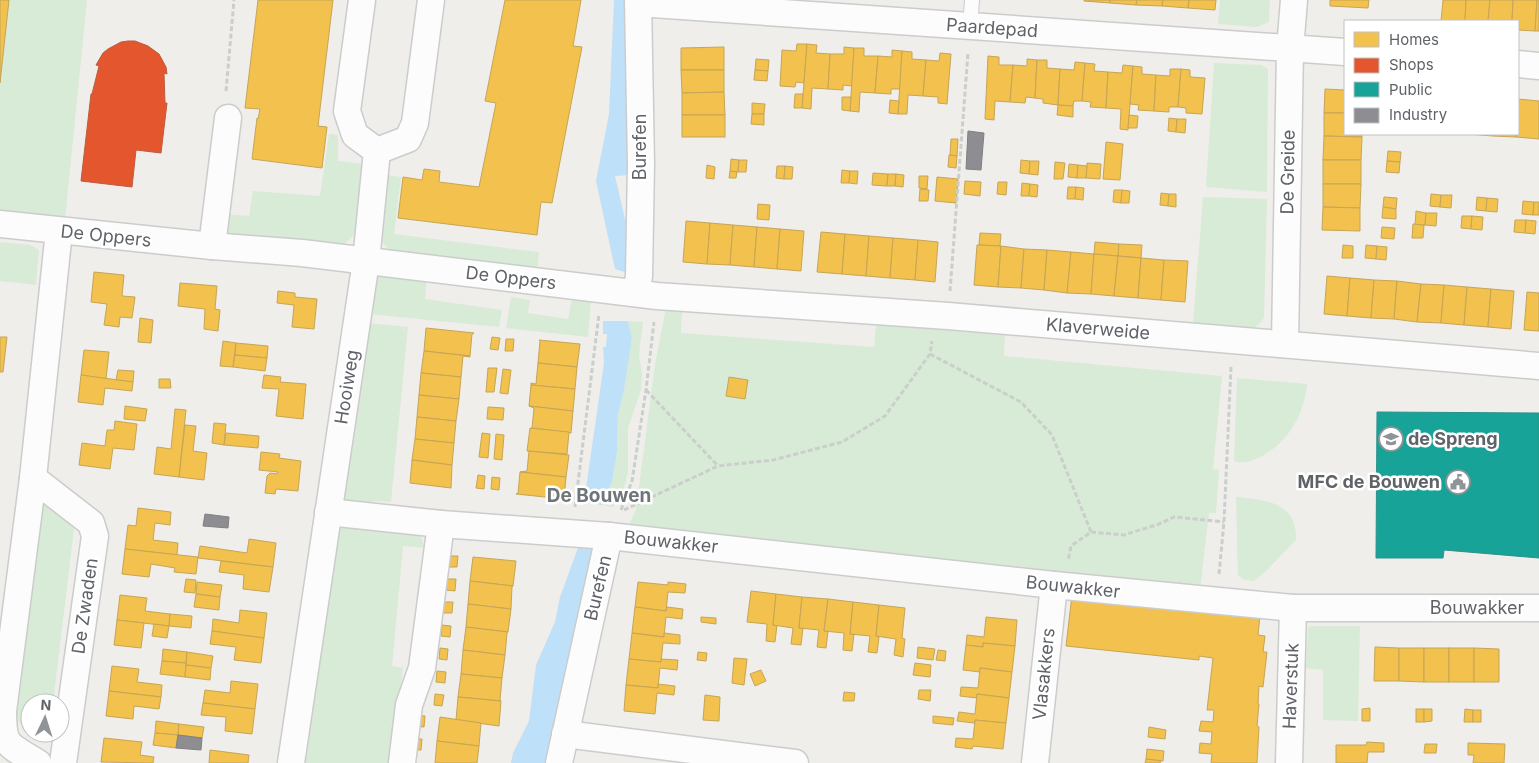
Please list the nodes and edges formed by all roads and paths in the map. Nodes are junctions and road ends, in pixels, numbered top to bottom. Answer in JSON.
{"nodes":[{"id":1,"x":234,"y":0,"type":"edge"},
{"id":2,"x":362,"y":0,"type":"edge"},
{"id":3,"x":432,"y":0,"type":"edge"},
{"id":4,"x":972,"y":0,"type":"edge"},
{"id":5,"x":1294,"y":0,"type":"edge"},
{"id":6,"x":638,"y":1,"type":"edge"},
{"id":7,"x":970,"y":27,"type":"junction"},
{"id":8,"x":1290,"y":49,"type":"junction"},
{"id":9,"x":1344,"y":52,"type":"edge"},
{"id":10,"x":1519,"y":64,"type":"edge"},
{"id":11,"x":1539,"y":66,"type":"edge"},
{"id":12,"x":228,"y":118,"type":"joint"},
{"id":13,"x":378,"y":151,"type":"junction"},
{"id":14,"x":0,"y":224,"type":"edge"},
{"id":15,"x":58,"y":231,"type":"junction"},
{"id":16,"x":212,"y":246,"type":"junction"},
{"id":17,"x":366,"y":261,"type":"junction"},
{"id":18,"x":602,"y":289,"type":"junction"},
{"id":19,"x":646,"y":294,"type":"junction"},
{"id":20,"x":941,"y":316,"type":"junction"},
{"id":21,"x":1232,"y":340,"type":"junction"},
{"id":22,"x":1285,"y":344,"type":"junction"},
{"id":23,"x":930,"y":354,"type":"junction"},
{"id":24,"x":1539,"y":366,"type":"edge"},
{"id":25,"x":646,"y":390,"type":"junction"},
{"id":26,"x":718,"y":466,"type":"junction"},
{"id":27,"x":33,"y":478,"type":"junction"},
{"id":28,"x":328,"y":512,"type":"junction"},
{"id":29,"x":1224,"y":522,"type":"junction"},
{"id":30,"x":441,"y":524,"type":"junction"},
{"id":31,"x":1091,"y":532,"type":"junction"},
{"id":32,"x":571,"y":533,"type":"junction"},
{"id":33,"x":609,"y":536,"type":"junction"},
{"id":34,"x":1057,"y":586,"type":"junction"},
{"id":35,"x":1217,"y":601,"type":"junction"},
{"id":36,"x":1293,"y":608,"type":"junction"},
{"id":37,"x":1539,"y":608,"type":"edge"},
{"id":38,"x":565,"y":734,"type":"junction"},
{"id":39,"x":4,"y":748,"type":"edge"},
{"id":40,"x":38,"y":763,"type":"edge"},
{"id":41,"x":63,"y":763,"type":"edge"},
{"id":42,"x":291,"y":763,"type":"edge"},
{"id":43,"x":402,"y":763,"type":"edge"},
{"id":44,"x":559,"y":763,"type":"edge"},
{"id":45,"x":795,"y":763,"type":"edge"},
{"id":46,"x":1035,"y":763,"type":"edge"},
{"id":47,"x":1289,"y":763,"type":"edge"}],
"edges":[{"from":1,"to":12,"type":"path"},
{"from":2,"to":13,"type":"street"},
{"from":3,"to":13,"type":"street"},
{"from":4,"to":7,"type":"lane"},
{"from":5,"to":8,"type":"street","name":"De Greide"},
{"from":6,"to":7,"type":"street","name":"Paardepad"},
{"from":6,"to":19,"type":"street","name":"Burefen"},
{"from":7,"to":8,"type":"street","name":"Paardepad"},
{"from":7,"to":20,"type":"path"},
{"from":8,"to":9,"type":"street","name":"Paardepad"},
{"from":8,"to":22,"type":"street","name":"De Greide"},
{"from":10,"to":11,"type":"street"},
{"from":12,"to":16,"type":"street"},
{"from":13,"to":17,"type":"street"},
{"from":14,"to":15,"type":"street","name":"De Oppers"},
{"from":15,"to":16,"type":"street","name":"De Oppers"},
{"from":15,"to":27,"type":"street"},
{"from":16,"to":17,"type":"street","name":"De Oppers"},
{"from":17,"to":18,"type":"street","name":"De Oppers"},
{"from":17,"to":28,"type":"street","name":"Hooiweg"},
{"from":18,"to":19,"type":"street","name":"De Oppers"},
{"from":18,"to":32,"type":"path"},
{"from":19,"to":20,"type":"street","name":"Klaverweide"},
{"from":19,"to":25,"type":"path"},
{"from":20,"to":21,"type":"street","name":"Klaverweide"},
{"from":20,"to":23,"type":"path"},
{"from":21,"to":22,"type":"street","name":"Klaverweide"},
{"from":21,"to":29,"type":"path"},
{"from":22,"to":24,"type":"street","name":"Klaverweide"},
{"from":23,"to":26,"type":"path"},
{"from":23,"to":31,"type":"path"},
{"from":25,"to":26,"type":"path"},
{"from":25,"to":26,"type":"path"},
{"from":27,"to":39,"type":"street"},
{"from":27,"to":41,"type":"street","name":"De Zwaden"},
{"from":28,"to":30,"type":"street"},
{"from":28,"to":42,"type":"street","name":"Hooiweg"},
{"from":29,"to":31,"type":"path"},
{"from":29,"to":35,"type":"path"},
{"from":30,"to":32,"type":"street"},
{"from":30,"to":43,"type":"street"},
{"from":31,"to":34,"type":"path"},
{"from":32,"to":33,"type":"street"},
{"from":33,"to":34,"type":"street","name":"Bouwakker"},
{"from":33,"to":38,"type":"street","name":"Burefen"},
{"from":34,"to":35,"type":"street","name":"Bouwakker"},
{"from":34,"to":46,"type":"street","name":"Vlasakkers"},
{"from":35,"to":36,"type":"street","name":"Bouwakker"},
{"from":36,"to":37,"type":"street","name":"Bouwakker"},
{"from":36,"to":47,"type":"street","name":"Haverstuk"},
{"from":38,"to":44,"type":"street","name":"Burefen"},
{"from":38,"to":45,"type":"street"},
{"from":39,"to":40,"type":"street"}]}
